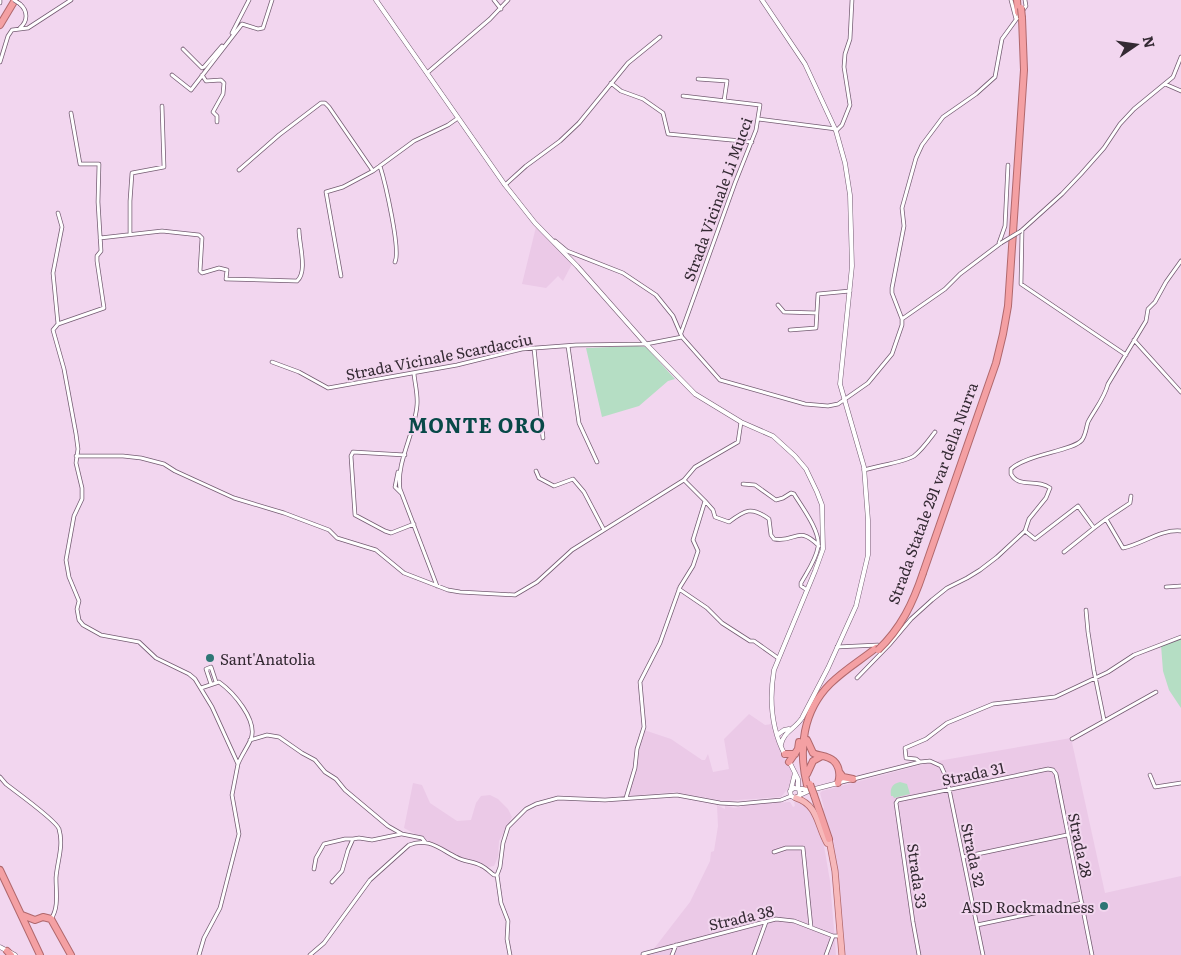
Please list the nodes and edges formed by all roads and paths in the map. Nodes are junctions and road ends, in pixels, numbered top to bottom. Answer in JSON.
{"nodes":[{"id":1,"x":71,"y":0,"type":"edge"},
{"id":2,"x":249,"y":0,"type":"edge"},
{"id":3,"x":272,"y":0,"type":"edge"},
{"id":4,"x":376,"y":0,"type":"edge"},
{"id":5,"x":494,"y":0,"type":"edge"},
{"id":6,"x":508,"y":0,"type":"edge"},
{"id":7,"x":762,"y":0,"type":"edge"},
{"id":8,"x":852,"y":0,"type":"edge"},
{"id":9,"x":1011,"y":0,"type":"edge"},
{"id":10,"x":1018,"y":0,"type":"edge"},
{"id":11,"x":1025,"y":0,"type":"edge"},
{"id":12,"x":15,"y":1,"type":"edge"},
{"id":13,"x":501,"y":9,"type":"junction"},
{"id":14,"x":1019,"y":16,"type":"junction"},
{"id":15,"x":0,"y":17,"type":"edge"},
{"id":16,"x":0,"y":25,"type":"edge"},
{"id":17,"x":19,"y":28,"type":"junction"},
{"id":18,"x":660,"y":37,"type":"dead end"},
{"id":19,"x":183,"y":49,"type":"dead end"},
{"id":20,"x":1181,"y":57,"type":"edge"},
{"id":21,"x":0,"y":62,"type":"edge"},
{"id":22,"x":427,"y":73,"type":"junction"},
{"id":23,"x":172,"y":75,"type":"dead end"},
{"id":24,"x":202,"y":75,"type":"junction"},
{"id":25,"x":698,"y":79,"type":"dead end"},
{"id":26,"x":611,"y":83,"type":"junction"},
{"id":27,"x":1164,"y":84,"type":"junction"},
{"id":28,"x":1181,"y":91,"type":"edge"},
{"id":29,"x":683,"y":96,"type":"dead end"},
{"id":30,"x":724,"y":101,"type":"junction"},
{"id":31,"x":162,"y":106,"type":"dead end"},
{"id":32,"x":72,"y":113,"type":"dead end"},
{"id":33,"x":458,"y":118,"type":"junction"},
{"id":34,"x":758,"y":119,"type":"junction"},
{"id":35,"x":217,"y":122,"type":"dead end"},
{"id":36,"x":836,"y":130,"type":"junction"},
{"id":37,"x":752,"y":142,"type":"junction"},
{"id":38,"x":1008,"y":165,"type":"dead end"},
{"id":39,"x":380,"y":166,"type":"junction"},
{"id":40,"x":239,"y":170,"type":"dead end"},
{"id":41,"x":373,"y":171,"type":"junction"},
{"id":42,"x":505,"y":185,"type":"junction"},
{"id":43,"x":58,"y":213,"type":"dead end"},
{"id":44,"x":299,"y":230,"type":"dead end"},
{"id":45,"x":1022,"y":231,"type":"junction"},
{"id":46,"x":130,"y":234,"type":"junction"},
{"id":47,"x":546,"y":234,"type":"junction"},
{"id":48,"x":100,"y":238,"type":"junction"},
{"id":49,"x":1000,"y":243,"type":"junction"},
{"id":50,"x":1181,"y":261,"type":"edge"},
{"id":51,"x":395,"y":262,"type":"dead end"},
{"id":52,"x":341,"y":276,"type":"dead end"},
{"id":53,"x":850,"y":292,"type":"junction"},
{"id":54,"x":778,"y":305,"type":"dead end"},
{"id":55,"x":817,"y":313,"type":"junction"},
{"id":56,"x":902,"y":319,"type":"junction"},
{"id":57,"x":58,"y":324,"type":"junction"},
{"id":58,"x":790,"y":330,"type":"dead end"},
{"id":59,"x":682,"y":335,"type":"junction"},
{"id":60,"x":1134,"y":340,"type":"junction"},
{"id":61,"x":646,"y":344,"type":"junction"},
{"id":62,"x":568,"y":346,"type":"junction"},
{"id":63,"x":534,"y":348,"type":"junction"},
{"id":64,"x":1126,"y":355,"type":"junction"},
{"id":65,"x":272,"y":362,"type":"dead end"},
{"id":66,"x":413,"y":374,"type":"junction"},
{"id":67,"x":1181,"y":392,"type":"edge"},
{"id":68,"x":845,"y":399,"type":"junction"},
{"id":69,"x":741,"y":422,"type":"junction"},
{"id":70,"x":935,"y":432,"type":"dead end"},
{"id":71,"x":543,"y":438,"type":"dead end"},
{"id":72,"x":404,"y":455,"type":"junction"},
{"id":73,"x":76,"y":456,"type":"junction"},
{"id":74,"x":597,"y":462,"type":"dead end"},
{"id":75,"x":864,"y":470,"type":"junction"},
{"id":76,"x":536,"y":471,"type":"dead end"},
{"id":77,"x":684,"y":480,"type":"junction"},
{"id":78,"x":743,"y":484,"type":"dead end"},
{"id":79,"x":1131,"y":496,"type":"dead end"},
{"id":80,"x":704,"y":501,"type":"junction"},
{"id":81,"x":1106,"y":519,"type":"junction"},
{"id":82,"x":414,"y":524,"type":"junction"},
{"id":83,"x":1094,"y":528,"type":"junction"},
{"id":84,"x":604,"y":530,"type":"junction"},
{"id":85,"x":1025,"y":531,"type":"junction"},
{"id":86,"x":1181,"y":531,"type":"edge"},
{"id":87,"x":819,"y":546,"type":"junction"},
{"id":88,"x":1064,"y":552,"type":"dead end"},
{"id":89,"x":437,"y":586,"type":"junction"},
{"id":90,"x":1181,"y":586,"type":"edge"},
{"id":91,"x":1166,"y":587,"type":"dead end"},
{"id":92,"x":679,"y":589,"type":"junction"},
{"id":93,"x":807,"y":590,"type":"junction"},
{"id":94,"x":1086,"y":610,"type":"dead end"},
{"id":95,"x":1181,"y":637,"type":"edge"},
{"id":96,"x":889,"y":646,"type":"junction"},
{"id":97,"x":837,"y":647,"type":"junction"},
{"id":98,"x":877,"y":649,"type":"junction"},
{"id":99,"x":778,"y":658,"type":"junction"},
{"id":100,"x":1096,"y":677,"type":"junction"},
{"id":101,"x":857,"y":678,"type":"dead end"},
{"id":102,"x":216,"y":682,"type":"junction"},
{"id":103,"x":210,"y":684,"type":"junction"},
{"id":104,"x":201,"y":688,"type":"junction"},
{"id":105,"x":1156,"y":692,"type":"dead end"},
{"id":106,"x":1104,"y":720,"type":"junction"},
{"id":107,"x":773,"y":721,"type":"junction"},
{"id":108,"x":807,"y":722,"type":"junction"},
{"id":109,"x":785,"y":731,"type":"junction"},
{"id":110,"x":777,"y":735,"type":"junction"},
{"id":111,"x":1072,"y":739,"type":"dead end"},
{"id":112,"x":250,"y":740,"type":"junction"},
{"id":113,"x":807,"y":740,"type":"junction"},
{"id":114,"x":781,"y":747,"type":"junction"},
{"id":115,"x":785,"y":754,"type":"junction"},
{"id":116,"x":795,"y":754,"type":"junction"},
{"id":117,"x":822,"y":756,"type":"junction"},
{"id":118,"x":790,"y":762,"type":"junction"},
{"id":119,"x":920,"y":762,"type":"junction"},
{"id":120,"x":238,"y":764,"type":"junction"},
{"id":121,"x":1053,"y":770,"type":"joint"},
{"id":122,"x":839,"y":771,"type":"junction"},
{"id":123,"x":795,"y":774,"type":"junction"},
{"id":124,"x":807,"y":774,"type":"junction"},
{"id":125,"x":1150,"y":775,"type":"dead end"},
{"id":126,"x":0,"y":777,"type":"edge"},
{"id":127,"x":798,"y":779,"type":"junction"},
{"id":128,"x":853,"y":779,"type":"junction"},
{"id":129,"x":1181,"y":783,"type":"edge"},
{"id":130,"x":835,"y":784,"type":"junction"},
{"id":131,"x":799,"y":789,"type":"junction"},
{"id":132,"x":949,"y":789,"type":"junction"},
{"id":133,"x":791,"y":790,"type":"junction"},
{"id":134,"x":810,"y":790,"type":"junction"},
{"id":135,"x":796,"y":796,"type":"junction"},
{"id":136,"x":626,"y":798,"type":"junction"},
{"id":137,"x":898,"y":800,"type":"joint"},
{"id":138,"x":402,"y":834,"type":"junction"},
{"id":139,"x":1067,"y":835,"type":"junction"},
{"id":140,"x":353,"y":840,"type":"junction"},
{"id":141,"x":827,"y":841,"type":"junction"},
{"id":142,"x":426,"y":842,"type":"junction"},
{"id":143,"x":774,"y":852,"type":"dead end"},
{"id":144,"x":963,"y":857,"type":"junction"},
{"id":145,"x":314,"y":869,"type":"dead end"},
{"id":146,"x":0,"y":870,"type":"edge"},
{"id":147,"x":497,"y":875,"type":"junction"},
{"id":148,"x":0,"y":878,"type":"edge"},
{"id":149,"x":332,"y":882,"type":"dead end"},
{"id":150,"x":1082,"y":903,"type":"junction"},
{"id":151,"x":22,"y":916,"type":"junction"},
{"id":152,"x":51,"y":919,"type":"junction"},
{"id":153,"x":35,"y":920,"type":"junction"},
{"id":154,"x":766,"y":922,"type":"junction"},
{"id":155,"x":977,"y":925,"type":"junction"},
{"id":156,"x":812,"y":927,"type":"junction"},
{"id":157,"x":31,"y":935,"type":"junction"},
{"id":158,"x":835,"y":936,"type":"junction"},
{"id":159,"x":676,"y":945,"type":"junction"},
{"id":160,"x":0,"y":947,"type":"edge"},
{"id":161,"x":9,"y":953,"type":"edge"},
{"id":162,"x":15,"y":955,"type":"edge"},
{"id":163,"x":38,"y":955,"type":"edge"},
{"id":164,"x":71,"y":955,"type":"edge"},
{"id":165,"x":199,"y":955,"type":"edge"},
{"id":166,"x":310,"y":955,"type":"edge"},
{"id":167,"x":510,"y":955,"type":"edge"},
{"id":168,"x":645,"y":955,"type":"edge"},
{"id":169,"x":672,"y":955,"type":"edge"},
{"id":170,"x":754,"y":955,"type":"edge"},
{"id":171,"x":826,"y":955,"type":"edge"},
{"id":172,"x":841,"y":955,"type":"edge"},
{"id":173,"x":919,"y":955,"type":"edge"},
{"id":174,"x":983,"y":955,"type":"edge"},
{"id":175,"x":1092,"y":955,"type":"edge"}],
"edges":[{"from":1,"to":17,"type":"street"},
{"from":2,"to":19,"type":"street"},
{"from":3,"to":24,"type":"street"},
{"from":4,"to":22,"type":"street"},
{"from":5,"to":13,"type":"street"},
{"from":6,"to":13,"type":"street"},
{"from":7,"to":36,"type":"street"},
{"from":8,"to":36,"type":"street"},
{"from":9,"to":14,"type":"street"},
{"from":10,"to":14,"type":"highway","name":"Strada Statale 291 var della Nurra"},
{"from":11,"to":14,"type":"street"},
{"from":12,"to":15,"type":"highway"},
{"from":12,"to":16,"type":"highway"},
{"from":12,"to":17,"type":"street"},
{"from":13,"to":22,"type":"street"},
{"from":14,"to":56,"type":"street"},
{"from":14,"to":98,"type":"highway","name":"Strada Statale 291 var della Nurra","bridge":true},
{"from":17,"to":21,"type":"street"},
{"from":18,"to":26,"type":"street"},
{"from":20,"to":27,"type":"street"},
{"from":22,"to":33,"type":"street"},
{"from":23,"to":24,"type":"street"},
{"from":24,"to":35,"type":"street"},
{"from":25,"to":30,"type":"street","name":"Strada Vicinale Li Mucci"},
{"from":26,"to":37,"type":"street"},
{"from":26,"to":42,"type":"street"},
{"from":27,"to":28,"type":"street"},
{"from":27,"to":45,"type":"street"},
{"from":29,"to":30,"type":"street","name":"Strada Vicinale Li Mucci"},
{"from":30,"to":34,"type":"street","name":"Strada Vicinale Li Mucci"},
{"from":31,"to":46,"type":"street"},
{"from":32,"to":48,"type":"street"},
{"from":33,"to":39,"type":"street"},
{"from":33,"to":42,"type":"street"},
{"from":34,"to":36,"type":"street"},
{"from":34,"to":37,"type":"street","name":"Strada Vicinale Li Mucci"},
{"from":36,"to":53,"type":"street"},
{"from":37,"to":59,"type":"street","name":"Strada Vicinale Li Mucci"},
{"from":38,"to":49,"type":"street"},
{"from":39,"to":41,"type":"street"},
{"from":39,"to":51,"type":"street"},
{"from":40,"to":41,"type":"street"},
{"from":41,"to":52,"type":"street"},
{"from":42,"to":47,"type":"street"},
{"from":43,"to":57,"type":"street"},
{"from":44,"to":46,"type":"street"},
{"from":45,"to":49,"type":"street","bridge":true},
{"from":45,"to":64,"type":"street"},
{"from":46,"to":48,"type":"street"},
{"from":47,"to":59,"type":"street"},
{"from":47,"to":61,"type":"street"},
{"from":48,"to":57,"type":"street"},
{"from":49,"to":56,"type":"street"},
{"from":50,"to":60,"type":"street"},
{"from":53,"to":55,"type":"street"},
{"from":53,"to":68,"type":"street"},
{"from":54,"to":55,"type":"street"},
{"from":55,"to":58,"type":"street"},
{"from":56,"to":68,"type":"street"},
{"from":57,"to":73,"type":"street"},
{"from":59,"to":61,"type":"street","name":"Strada Vicinale Scardacciu"},
{"from":59,"to":68,"type":"street"},
{"from":60,"to":64,"type":"street"},
{"from":60,"to":67,"type":"street"},
{"from":61,"to":62,"type":"street","name":"Strada Vicinale Scardacciu"},
{"from":61,"to":69,"type":"street"},
{"from":62,"to":63,"type":"street","name":"Strada Vicinale Scardacciu"},
{"from":62,"to":74,"type":"street"},
{"from":63,"to":66,"type":"street","name":"Strada Vicinale Scardacciu"},
{"from":63,"to":71,"type":"street"},
{"from":64,"to":85,"type":"street"},
{"from":65,"to":66,"type":"street","name":"Strada Vicinale Scardacciu"},
{"from":66,"to":72,"type":"street"},
{"from":68,"to":75,"type":"street"},
{"from":69,"to":77,"type":"street"},
{"from":69,"to":93,"type":"street"},
{"from":70,"to":75,"type":"street"},
{"from":72,"to":82,"type":"street"},
{"from":72,"to":82,"type":"street"},
{"from":73,"to":89,"type":"street"},
{"from":73,"to":104,"type":"street"},
{"from":75,"to":97,"type":"street"},
{"from":76,"to":84,"type":"street"},
{"from":77,"to":80,"type":"street"},
{"from":77,"to":84,"type":"street"},
{"from":78,"to":87,"type":"street"},
{"from":79,"to":81,"type":"street"},
{"from":80,"to":87,"type":"street"},
{"from":80,"to":92,"type":"street"},
{"from":81,"to":83,"type":"street"},
{"from":81,"to":86,"type":"street"},
{"from":82,"to":89,"type":"street"},
{"from":83,"to":85,"type":"street"},
{"from":83,"to":88,"type":"street"},
{"from":84,"to":89,"type":"street"},
{"from":85,"to":96,"type":"street"},
{"from":87,"to":93,"type":"street"},
{"from":90,"to":91,"type":"street"},
{"from":92,"to":99,"type":"street"},
{"from":92,"to":136,"type":"street"},
{"from":93,"to":99,"type":"street"},
{"from":94,"to":100,"type":"street"},
{"from":95,"to":100,"type":"street"},
{"from":96,"to":97,"type":"street"},
{"from":96,"to":101,"type":"street"},
{"from":97,"to":109,"type":"street"},
{"from":98,"to":108,"type":"highway","name":"Strada Statale 291 var della Nurra"},
{"from":98,"to":113,"type":"highway","name":"Strada Statale 291 var della Nurra"},
{"from":99,"to":107,"type":"street"},
{"from":100,"to":106,"type":"street"},
{"from":100,"to":119,"type":"street"},
{"from":102,"to":103,"type":"street"},
{"from":102,"to":103,"type":"street"},
{"from":102,"to":112,"type":"street"},
{"from":103,"to":104,"type":"street"},
{"from":104,"to":120,"type":"street"},
{"from":105,"to":106,"type":"street"},
{"from":106,"to":111,"type":"street"},
{"from":107,"to":109,"type":"street"},
{"from":107,"to":110,"type":"street"},
{"from":108,"to":116,"type":"highway"},
{"from":108,"to":134,"type":"highway","name":"Strada Statale 291 var della Nurra"},
{"from":109,"to":110,"type":"street"},
{"from":109,"to":114,"type":"street"},
{"from":110,"to":114,"type":"street"},
{"from":112,"to":120,"type":"street"},
{"from":112,"to":138,"type":"street"},
{"from":113,"to":117,"type":"highway"},
{"from":113,"to":124,"type":"highway","name":"Strada Statale 291 var della Nurra"},
{"from":114,"to":115,"type":"street"},
{"from":115,"to":116,"type":"highway"},
{"from":115,"to":118,"type":"street"},
{"from":116,"to":118,"type":"highway"},
{"from":117,"to":122,"type":"highway"},
{"from":117,"to":124,"type":"highway"},
{"from":118,"to":123,"type":"street"},
{"from":119,"to":128,"type":"street"},
{"from":119,"to":132,"type":"street","name":"Strada 32"},
{"from":120,"to":165,"type":"street"},
{"from":121,"to":132,"type":"street","name":"Strada 31"},
{"from":121,"to":139,"type":"street","name":"Strada 28"},
{"from":122,"to":128,"type":"highway"},
{"from":122,"to":130,"type":"highway"},
{"from":123,"to":127,"type":"street"},
{"from":123,"to":133,"type":"street"},
{"from":124,"to":134,"type":"highway","name":"Strada Statale 291 var della Nurra"},
{"from":125,"to":129,"type":"street"},
{"from":126,"to":152,"type":"street"},
{"from":127,"to":131,"type":"street"},
{"from":127,"to":134,"type":"street"},
{"from":128,"to":130,"type":"street"},
{"from":130,"to":134,"type":"street"},
{"from":131,"to":133,"type":"street"},
{"from":131,"to":134,"type":"street"},
{"from":131,"to":135,"type":"street"},
{"from":132,"to":137,"type":"street","name":"Strada 31"},
{"from":132,"to":144,"type":"street","name":"Strada 32"},
{"from":133,"to":135,"type":"street"},
{"from":134,"to":135,"type":"street"},
{"from":134,"to":141,"type":"highway","name":"Strada Statale 291 var della Nurra"},
{"from":135,"to":136,"type":"street"},
{"from":135,"to":141,"type":"main road"},
{"from":136,"to":147,"type":"street"},
{"from":137,"to":173,"type":"street","name":"Strada 33"},
{"from":138,"to":140,"type":"street"},
{"from":138,"to":142,"type":"street"},
{"from":139,"to":144,"type":"street"},
{"from":139,"to":150,"type":"street","name":"Strada 28"},
{"from":140,"to":145,"type":"street"},
{"from":140,"to":149,"type":"street"},
{"from":141,"to":158,"type":"main road","name":"Strada Statale 291 var della Nurra"},
{"from":141,"to":172,"type":"main road","name":"Strada Statale 291 var della Nurra"},
{"from":142,"to":147,"type":"street"},
{"from":142,"to":166,"type":"street"},
{"from":143,"to":156,"type":"street"},
{"from":144,"to":155,"type":"street","name":"Strada 32"},
{"from":146,"to":151,"type":"highway"},
{"from":147,"to":167,"type":"street"},
{"from":148,"to":163,"type":"highway"},
{"from":150,"to":155,"type":"street"},
{"from":150,"to":175,"type":"street","name":"Strada 28"},
{"from":151,"to":153,"type":"highway"},
{"from":151,"to":157,"type":"highway"},
{"from":152,"to":153,"type":"highway"},
{"from":152,"to":164,"type":"highway"},
{"from":153,"to":157,"type":"highway"},
{"from":154,"to":156,"type":"street","name":"Strada 38"},
{"from":154,"to":159,"type":"street","name":"Strada 38"},
{"from":154,"to":170,"type":"street"},
{"from":155,"to":174,"type":"street","name":"Strada 32"},
{"from":156,"to":158,"type":"street","name":"Strada 38"},
{"from":157,"to":163,"type":"highway"},
{"from":158,"to":171,"type":"street"},
{"from":158,"to":172,"type":"main road","name":"Strada Statale 291 var della Nurra"},
{"from":159,"to":168,"type":"street","name":"Strada 38"},
{"from":159,"to":169,"type":"street"},
{"from":160,"to":161,"type":"street"},
{"from":161,"to":162,"type":"street"}]}
